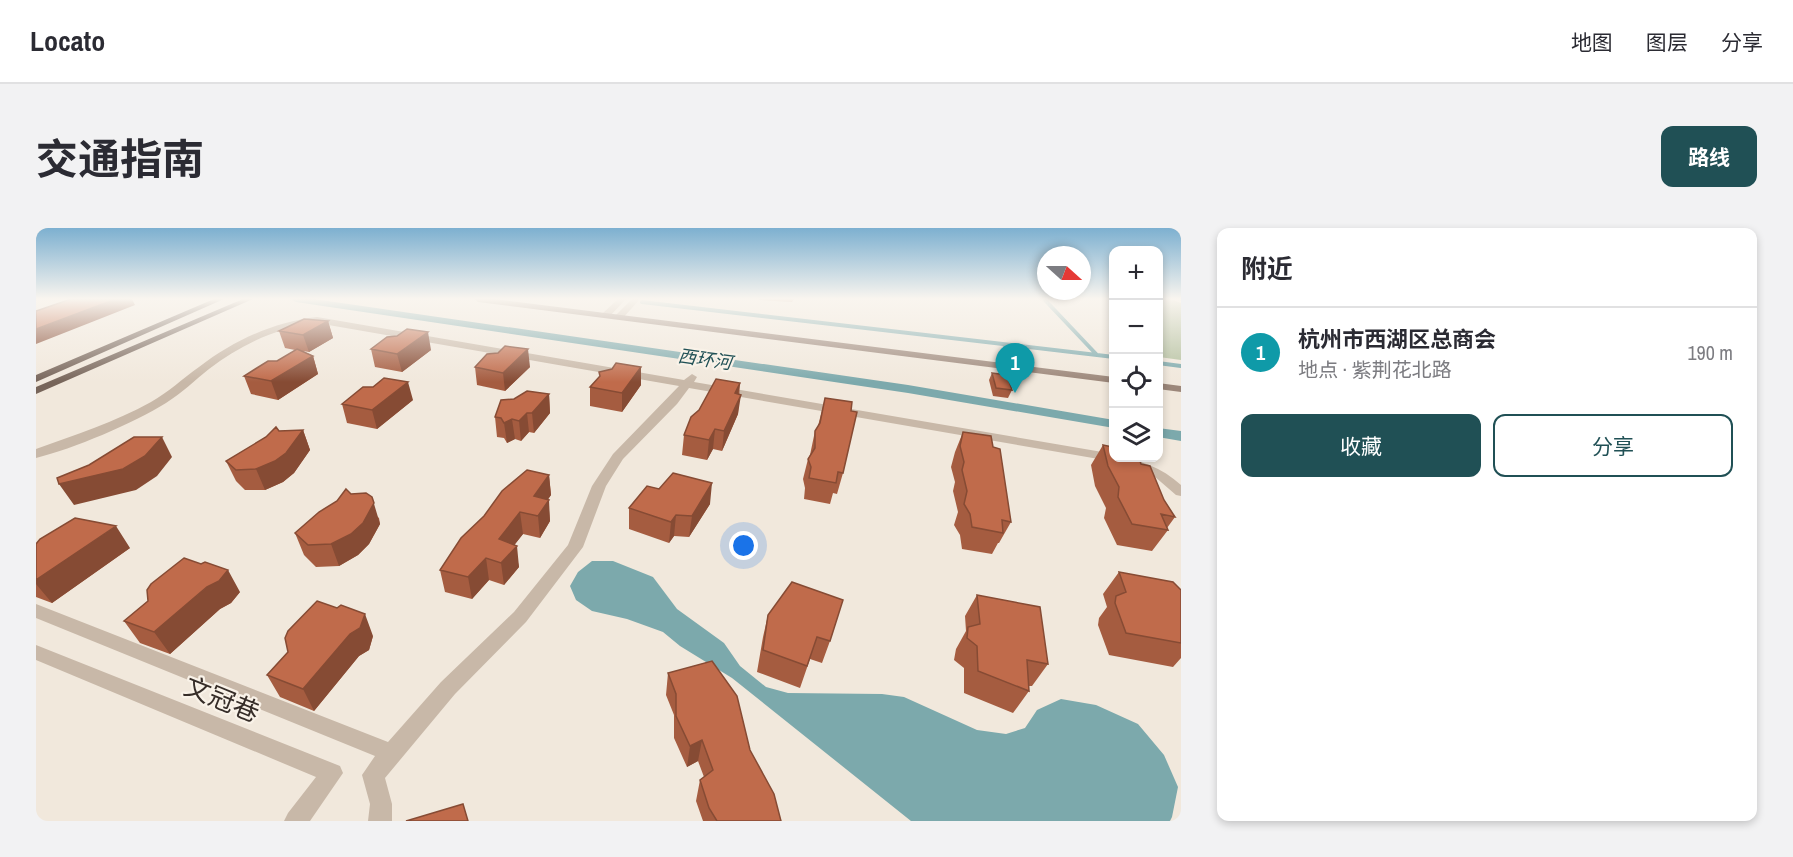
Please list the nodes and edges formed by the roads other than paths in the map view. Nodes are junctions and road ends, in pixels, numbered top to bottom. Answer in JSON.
{"nodes":[{"id":1,"x":155,"y":327,"type":"edge"},
{"id":2,"x":185,"y":327,"type":"edge"},
{"id":3,"x":284,"y":327,"type":"edge"},
{"id":4,"x":362,"y":327,"type":"edge"},
{"id":5,"x":696,"y":327,"type":"edge"},
{"id":6,"x":103,"y":363,"type":"junction"},
{"id":7,"x":36,"y":377,"type":"edge"},
{"id":8,"x":1109,"y":379,"type":"edge"},
{"id":9,"x":690,"y":380,"type":"junction"},
{"id":10,"x":1163,"y":387,"type":"edge"},
{"id":11,"x":1181,"y":389,"type":"edge"},
{"id":12,"x":36,"y":392,"type":"edge"},
{"id":13,"x":36,"y":396,"type":"edge"},
{"id":14,"x":36,"y":454,"type":"edge"},
{"id":15,"x":1181,"y":492,"type":"edge"},
{"id":16,"x":36,"y":611,"type":"edge"},
{"id":17,"x":36,"y":652,"type":"edge"},
{"id":18,"x":392,"y":753,"type":"junction"},
{"id":19,"x":296,"y":821,"type":"edge"},
{"id":20,"x":380,"y":821,"type":"edge"}],
"edges":[{"from":1,"to":7,"type":"main road"},
{"from":2,"to":6,"type":"main road"},
{"from":3,"to":14,"type":"street"},
{"from":4,"to":9,"type":"street"},
{"from":5,"to":8,"type":"main road"},
{"from":6,"to":12,"type":"main road"},
{"from":6,"to":13,"type":"main road"},
{"from":9,"to":15,"type":"street"},
{"from":9,"to":18,"type":"street"},
{"from":10,"to":11,"type":"main road"},
{"from":16,"to":18,"type":"street"},
{"from":17,"to":19,"type":"street","name":"文冠巷"},
{"from":18,"to":20,"type":"street"}]}
